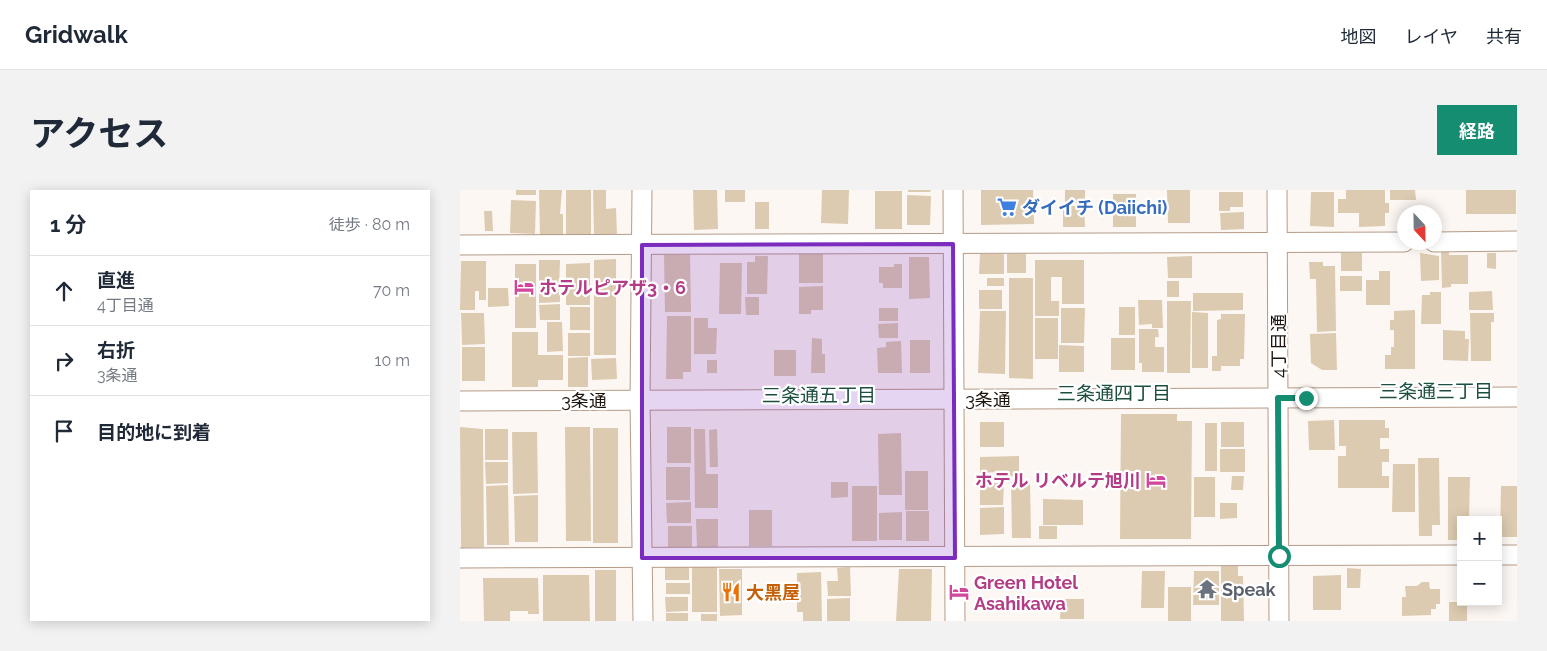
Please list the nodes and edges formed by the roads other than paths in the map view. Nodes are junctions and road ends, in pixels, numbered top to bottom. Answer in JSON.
{"nodes":[{"id":1,"x":642,"y":190,"type":"edge"},
{"id":2,"x":953,"y":190,"type":"edge"},
{"id":3,"x":1277,"y":190,"type":"edge"},
{"id":4,"x":1517,"y":241,"type":"edge"},
{"id":5,"x":1277,"y":242,"type":"junction"},
{"id":6,"x":1397,"y":242,"type":"edge"},
{"id":7,"x":1442,"y":242,"type":"edge"},
{"id":8,"x":953,"y":244,"type":"junction"},
{"id":9,"x":642,"y":245,"type":"junction"},
{"id":10,"x":460,"y":246,"type":"edge"},
{"id":11,"x":1517,"y":397,"type":"edge"},
{"id":12,"x":1278,"y":398,"type":"junction"},
{"id":13,"x":954,"y":399,"type":"junction"},
{"id":14,"x":460,"y":400,"type":"edge"},
{"id":15,"x":640,"y":400,"type":"junction"},
{"id":16,"x":1457,"y":555,"type":"edge"},
{"id":17,"x":1502,"y":555,"type":"edge"},
{"id":18,"x":1517,"y":555,"type":"edge"},
{"id":19,"x":1279,"y":556,"type":"junction"},
{"id":20,"x":460,"y":558,"type":"edge"},
{"id":21,"x":642,"y":558,"type":"junction"},
{"id":22,"x":955,"y":558,"type":"junction"},
{"id":23,"x":642,"y":621,"type":"edge"},
{"id":24,"x":955,"y":621,"type":"edge"},
{"id":25,"x":1279,"y":621,"type":"edge"}],
"edges":[{"from":1,"to":9,"type":"street"},
{"from":2,"to":8,"type":"street"},
{"from":3,"to":5,"type":"street","name":"4丁目通"},
{"from":4,"to":7,"type":"street"},
{"from":5,"to":6,"type":"street"},
{"from":5,"to":8,"type":"street"},
{"from":5,"to":12,"type":"street","name":"4丁目通"},
{"from":8,"to":9,"type":"street"},
{"from":8,"to":13,"type":"street"},
{"from":9,"to":10,"type":"street"},
{"from":9,"to":15,"type":"street"},
{"from":11,"to":12,"type":"street","name":"3条通"},
{"from":12,"to":13,"type":"street","name":"3条通"},
{"from":12,"to":19,"type":"street","name":"4丁目通"},
{"from":13,"to":15,"type":"street","name":"3条通"},
{"from":13,"to":22,"type":"street"},
{"from":14,"to":15,"type":"street","name":"3条通"},
{"from":15,"to":21,"type":"street"},
{"from":16,"to":19,"type":"street"},
{"from":17,"to":18,"type":"street"},
{"from":19,"to":22,"type":"street"},
{"from":19,"to":25,"type":"street","name":"4丁目通"},
{"from":20,"to":21,"type":"street"},
{"from":21,"to":22,"type":"street"},
{"from":21,"to":23,"type":"street"},
{"from":22,"to":24,"type":"street"}]}
